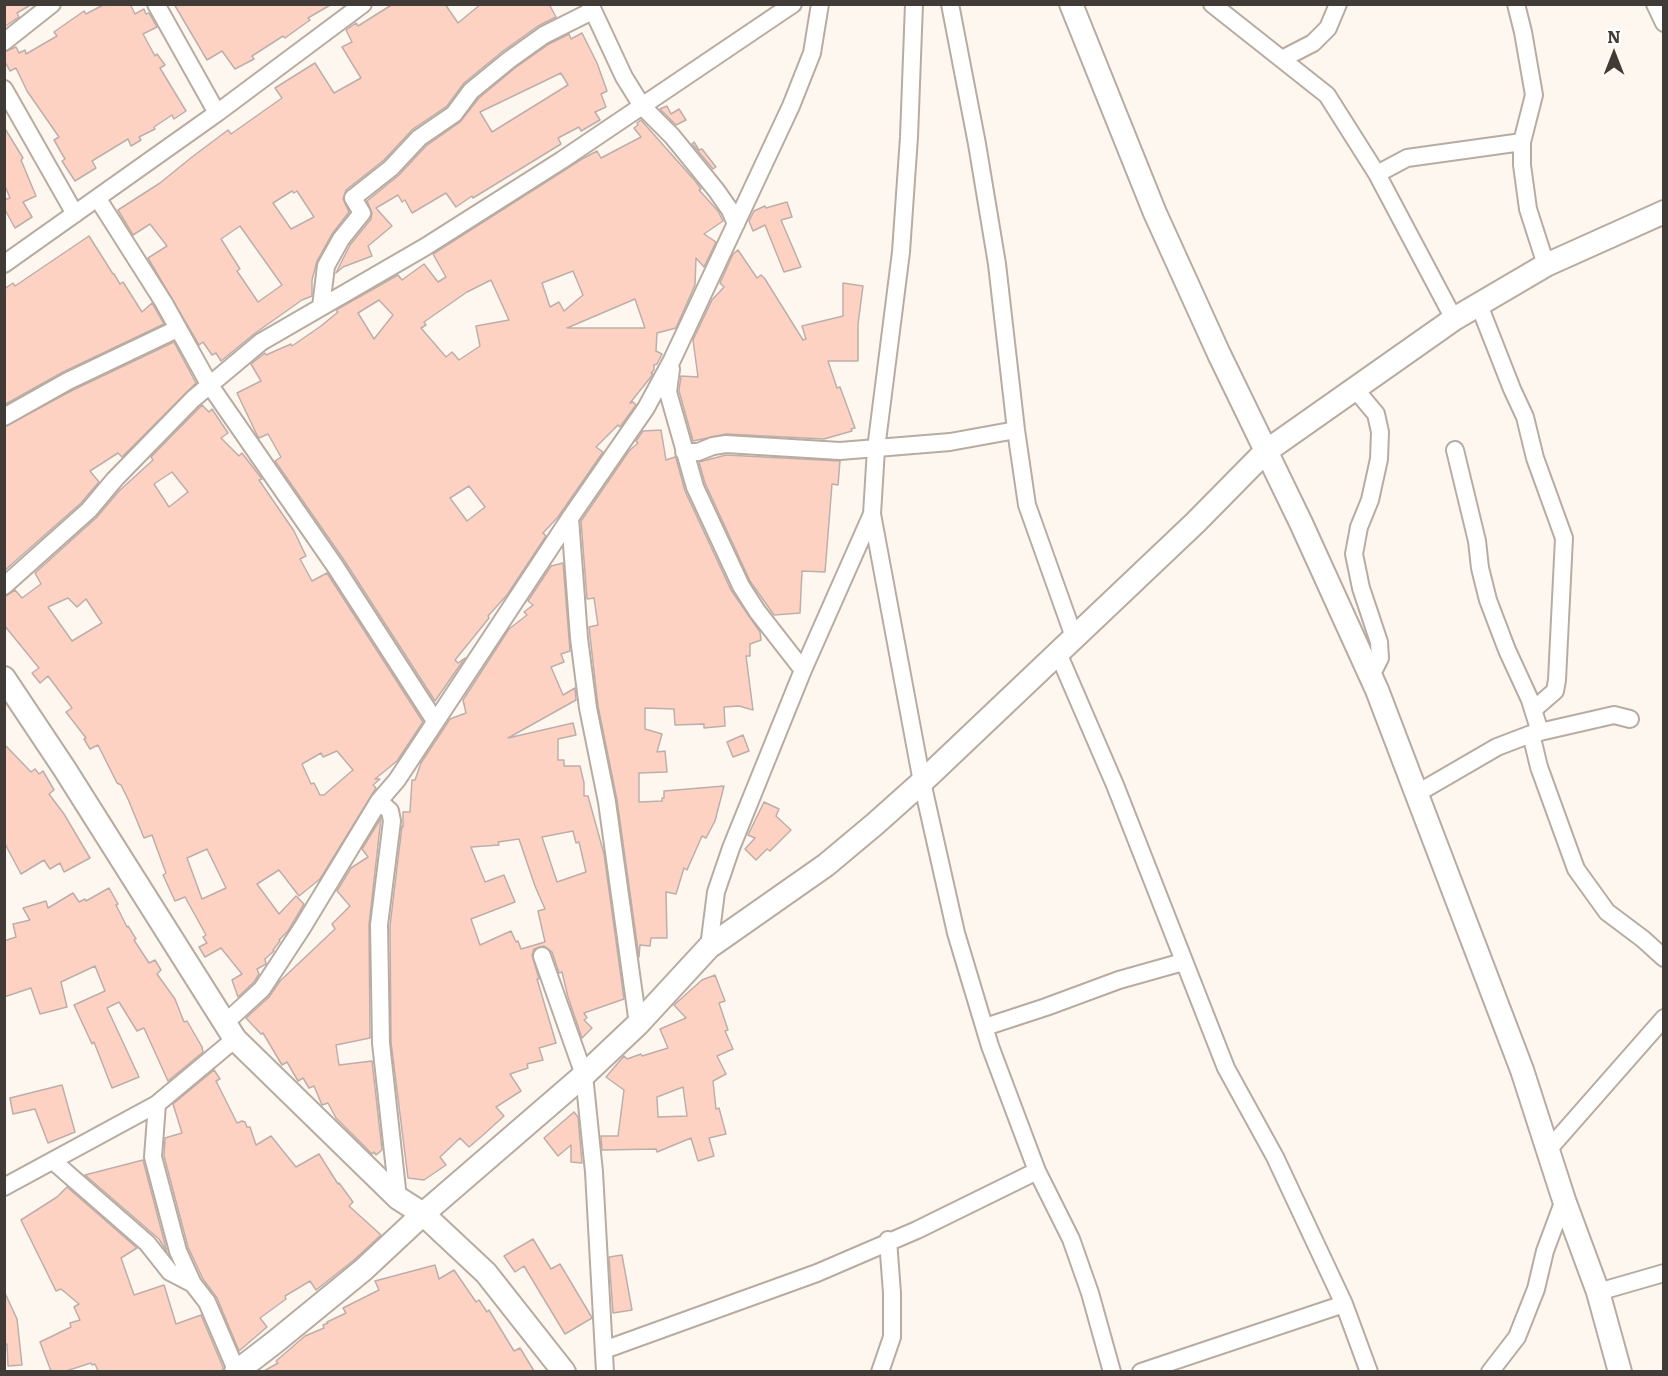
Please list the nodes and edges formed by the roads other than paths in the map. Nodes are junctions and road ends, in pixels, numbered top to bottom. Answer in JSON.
{"nodes":[{"id":1,"x":52,"y":4,"type":"edge"},
{"id":2,"x":156,"y":4,"type":"edge"},
{"id":3,"x":363,"y":4,"type":"edge"},
{"id":4,"x":793,"y":4,"type":"edge"},
{"id":5,"x":820,"y":4,"type":"edge"},
{"id":6,"x":914,"y":4,"type":"edge"},
{"id":7,"x":950,"y":4,"type":"edge"},
{"id":8,"x":1071,"y":4,"type":"edge"},
{"id":9,"x":1212,"y":4,"type":"edge"},
{"id":10,"x":1338,"y":4,"type":"edge"},
{"id":11,"x":1516,"y":4,"type":"edge"},
{"id":12,"x":1655,"y":4,"type":"edge"},
{"id":13,"x":591,"y":8,"type":"edge"},
{"id":14,"x":1664,"y":23,"type":"edge"},
{"id":15,"x":4,"y":42,"type":"edge"},
{"id":16,"x":1282,"y":59,"type":"junction"},
{"id":17,"x":4,"y":89,"type":"edge"},
{"id":18,"x":642,"y":106,"type":"junction"},
{"id":19,"x":217,"y":113,"type":"junction"},
{"id":20,"x":1522,"y":142,"type":"junction"},
{"id":21,"x":1377,"y":174,"type":"junction"},
{"id":22,"x":98,"y":199,"type":"junction"},
{"id":23,"x":1664,"y":212,"type":"edge"},
{"id":24,"x":75,"y":214,"type":"junction"},
{"id":25,"x":736,"y":224,"type":"junction"},
{"id":26,"x":4,"y":264,"type":"edge"},
{"id":27,"x":1546,"y":266,"type":"junction"},
{"id":28,"x":1479,"y":305,"type":"junction"},
{"id":29,"x":321,"y":307,"type":"junction"},
{"id":30,"x":1454,"y":319,"type":"junction"},
{"id":31,"x":177,"y":329,"type":"junction"},
{"id":32,"x":672,"y":360,"type":"junction"},
{"id":33,"x":209,"y":384,"type":"junction"},
{"id":34,"x":1354,"y":389,"type":"junction"},
{"id":35,"x":4,"y":417,"type":"edge"},
{"id":36,"x":1016,"y":430,"type":"junction"},
{"id":37,"x":876,"y":449,"type":"junction"},
{"id":38,"x":1455,"y":450,"type":"dead end"},
{"id":39,"x":684,"y":452,"type":"junction"},
{"id":40,"x":1265,"y":452,"type":"junction"},
{"id":41,"x":872,"y":514,"type":"junction"},
{"id":42,"x":570,"y":518,"type":"junction"},
{"id":43,"x":4,"y":586,"type":"edge"},
{"id":44,"x":1066,"y":645,"type":"junction"},
{"id":45,"x":803,"y":670,"type":"junction"},
{"id":46,"x":4,"y":678,"type":"edge"},
{"id":47,"x":1370,"y":678,"type":"junction"},
{"id":48,"x":1533,"y":710,"type":"junction"},
{"id":49,"x":1630,"y":718,"type":"dead end"},
{"id":50,"x":435,"y":721,"type":"junction"},
{"id":51,"x":1536,"y":733,"type":"junction"},
{"id":52,"x":922,"y":782,"type":"junction"},
{"id":53,"x":1416,"y":794,"type":"junction"},
{"id":54,"x":379,"y":801,"type":"junction"},
{"id":55,"x":709,"y":947,"type":"junction"},
{"id":56,"x":542,"y":956,"type":"dead end"},
{"id":57,"x":1664,"y":958,"type":"edge"},
{"id":58,"x":1183,"y":962,"type":"junction"},
{"id":59,"x":1664,"y":1018,"type":"edge"},
{"id":60,"x":638,"y":1024,"type":"junction"},
{"id":61,"x":985,"y":1027,"type":"junction"},
{"id":62,"x":229,"y":1032,"type":"junction"},
{"id":63,"x":584,"y":1075,"type":"junction"},
{"id":64,"x":158,"y":1104,"type":"junction"},
{"id":65,"x":1548,"y":1150,"type":"junction"},
{"id":66,"x":53,"y":1161,"type":"junction"},
{"id":67,"x":1037,"y":1171,"type":"junction"},
{"id":68,"x":4,"y":1188,"type":"edge"},
{"id":69,"x":398,"y":1198,"type":"junction"},
{"id":70,"x":1564,"y":1200,"type":"junction"},
{"id":71,"x":423,"y":1214,"type":"junction"},
{"id":72,"x":888,"y":1240,"type":"junction"},
{"id":73,"x":1664,"y":1273,"type":"edge"},
{"id":74,"x":193,"y":1284,"type":"junction"},
{"id":75,"x":1598,"y":1292,"type":"junction"},
{"id":76,"x":1344,"y":1304,"type":"junction"},
{"id":77,"x":604,"y":1350,"type":"junction"},
{"id":78,"x":556,"y":1369,"type":"edge"},
{"id":79,"x":237,"y":1371,"type":"edge"},
{"id":80,"x":605,"y":1371,"type":"edge"},
{"id":81,"x":880,"y":1371,"type":"edge"},
{"id":82,"x":1112,"y":1371,"type":"edge"},
{"id":83,"x":1141,"y":1371,"type":"edge"},
{"id":84,"x":1369,"y":1371,"type":"edge"},
{"id":85,"x":1490,"y":1371,"type":"edge"},
{"id":86,"x":1620,"y":1371,"type":"edge"}],
"edges":[{"from":1,"to":15,"type":"street"},
{"from":2,"to":19,"type":"street"},
{"from":3,"to":19,"type":"street"},
{"from":4,"to":18,"type":"street"},
{"from":5,"to":25,"type":"street"},
{"from":6,"to":37,"type":"street"},
{"from":7,"to":36,"type":"street"},
{"from":8,"to":40,"type":"street"},
{"from":9,"to":16,"type":"street"},
{"from":10,"to":16,"type":"street"},
{"from":11,"to":20,"type":"street"},
{"from":12,"to":14,"type":"street"},
{"from":13,"to":18,"type":"street"},
{"from":13,"to":29,"type":"street"},
{"from":16,"to":21,"type":"street"},
{"from":17,"to":24,"type":"street"},
{"from":18,"to":25,"type":"street"},
{"from":18,"to":29,"type":"street"},
{"from":19,"to":22,"type":"street"},
{"from":20,"to":21,"type":"street"},
{"from":20,"to":27,"type":"street"},
{"from":21,"to":30,"type":"street"},
{"from":22,"to":24,"type":"street"},
{"from":22,"to":31,"type":"street"},
{"from":23,"to":27,"type":"street"},
{"from":24,"to":26,"type":"street"},
{"from":25,"to":32,"type":"street"},
{"from":27,"to":28,"type":"street"},
{"from":28,"to":30,"type":"street"},
{"from":28,"to":48,"type":"street"},
{"from":29,"to":33,"type":"street"},
{"from":30,"to":34,"type":"street"},
{"from":31,"to":33,"type":"street"},
{"from":31,"to":35,"type":"street"},
{"from":32,"to":39,"type":"street"},
{"from":32,"to":42,"type":"street"},
{"from":33,"to":43,"type":"street"},
{"from":33,"to":50,"type":"street"},
{"from":34,"to":40,"type":"street"},
{"from":34,"to":47,"type":"street"},
{"from":36,"to":37,"type":"street"},
{"from":36,"to":44,"type":"street"},
{"from":37,"to":39,"type":"street"},
{"from":37,"to":41,"type":"street"},
{"from":38,"to":48,"type":"street"},
{"from":39,"to":45,"type":"street"},
{"from":40,"to":44,"type":"street"},
{"from":40,"to":47,"type":"street"},
{"from":41,"to":45,"type":"street"},
{"from":41,"to":52,"type":"street"},
{"from":42,"to":50,"type":"street"},
{"from":42,"to":60,"type":"street"},
{"from":44,"to":52,"type":"street"},
{"from":44,"to":58,"type":"street"},
{"from":45,"to":55,"type":"street"},
{"from":46,"to":62,"type":"street"},
{"from":47,"to":53,"type":"street"},
{"from":48,"to":51,"type":"street"},
{"from":49,"to":51,"type":"street"},
{"from":50,"to":54,"type":"street"},
{"from":51,"to":53,"type":"street"},
{"from":51,"to":57,"type":"street"},
{"from":52,"to":55,"type":"street"},
{"from":52,"to":61,"type":"street"},
{"from":53,"to":65,"type":"street"},
{"from":54,"to":62,"type":"street"},
{"from":54,"to":69,"type":"street"},
{"from":55,"to":60,"type":"street"},
{"from":56,"to":63,"type":"street"},
{"from":58,"to":61,"type":"street"},
{"from":58,"to":76,"type":"street"},
{"from":59,"to":65,"type":"street"},
{"from":60,"to":63,"type":"street"},
{"from":61,"to":67,"type":"street"},
{"from":62,"to":64,"type":"street"},
{"from":62,"to":69,"type":"street"},
{"from":63,"to":71,"type":"street"},
{"from":63,"to":77,"type":"street"},
{"from":64,"to":66,"type":"street"},
{"from":64,"to":74,"type":"street"},
{"from":65,"to":70,"type":"street"},
{"from":66,"to":68,"type":"street"},
{"from":66,"to":74,"type":"street"},
{"from":67,"to":72,"type":"street"},
{"from":67,"to":82,"type":"street"},
{"from":69,"to":71,"type":"street"},
{"from":70,"to":75,"type":"street"},
{"from":70,"to":85,"type":"street"},
{"from":71,"to":78,"type":"street"},
{"from":71,"to":79,"type":"street"},
{"from":72,"to":77,"type":"street"},
{"from":72,"to":81,"type":"street"},
{"from":73,"to":75,"type":"street"},
{"from":74,"to":79,"type":"street"},
{"from":75,"to":86,"type":"street"},
{"from":76,"to":83,"type":"street"},
{"from":76,"to":84,"type":"street"},
{"from":77,"to":80,"type":"street"}]}
